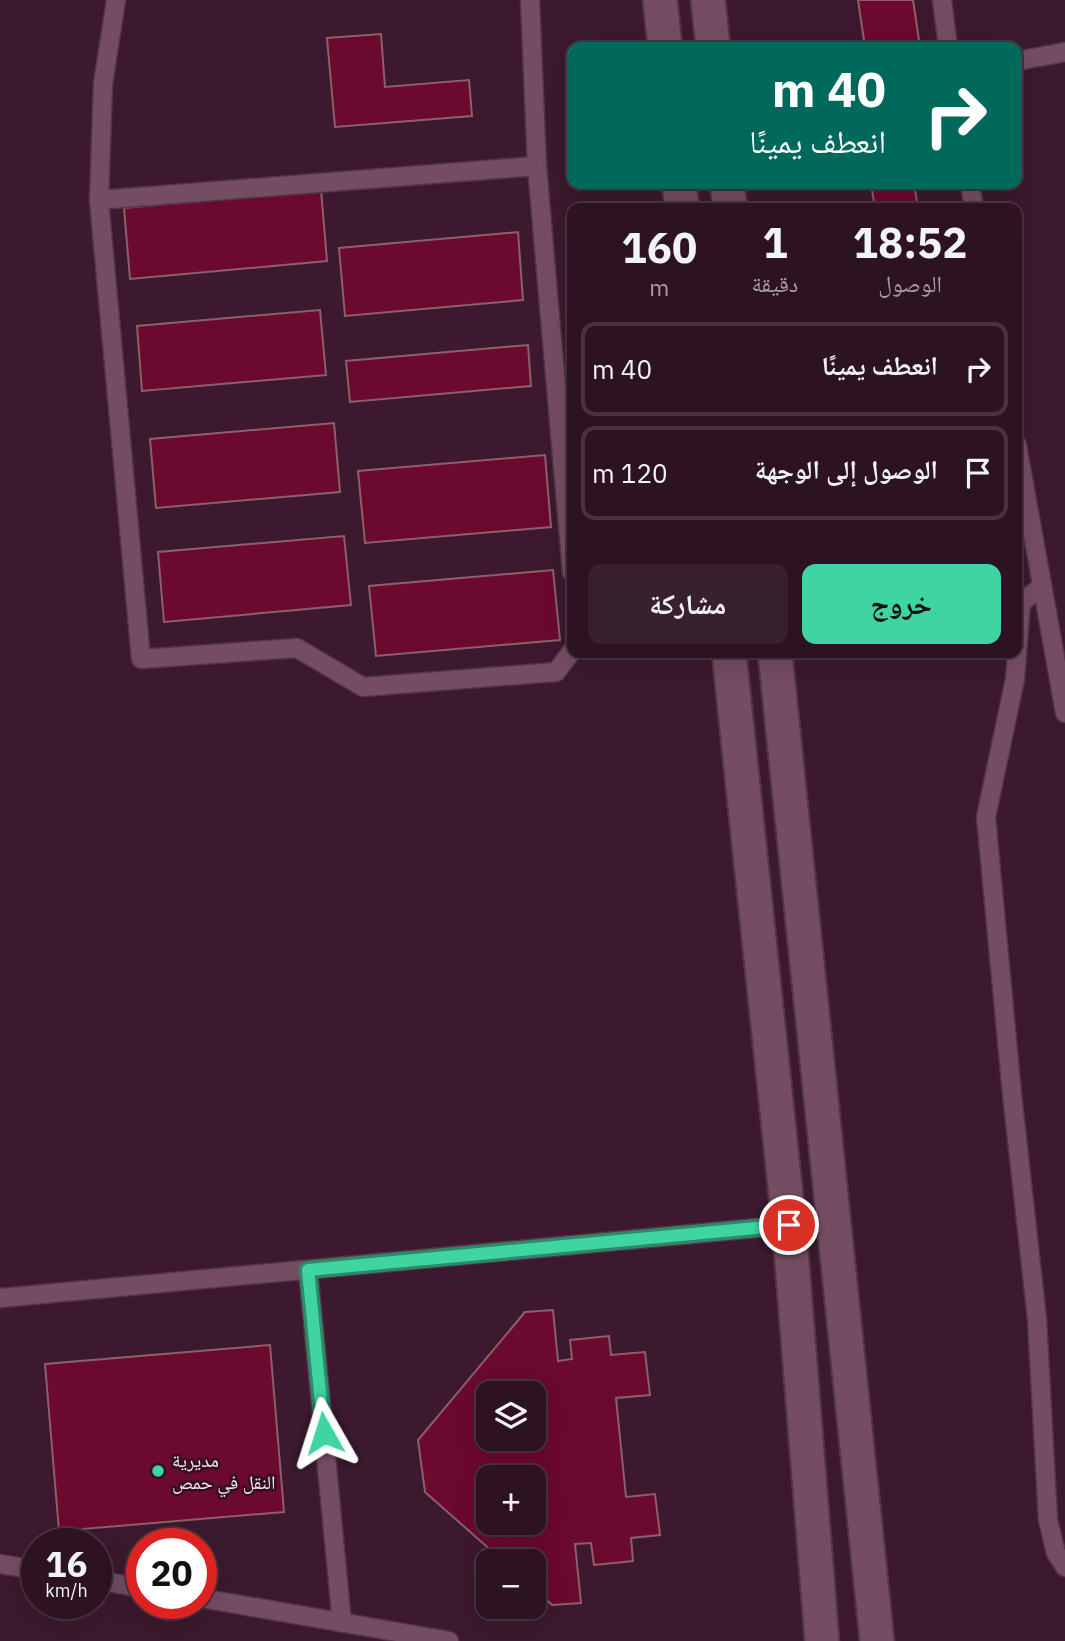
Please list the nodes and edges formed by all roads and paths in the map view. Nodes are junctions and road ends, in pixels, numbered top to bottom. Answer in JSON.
{"nodes":[{"id":1,"x":116,"y":0,"type":"edge"},
{"id":2,"x":530,"y":0,"type":"edge"},
{"id":3,"x":660,"y":0,"type":"edge"},
{"id":4,"x":708,"y":0,"type":"edge"},
{"id":5,"x":942,"y":0,"type":"edge"},
{"id":6,"x":664,"y":42,"type":"edge"},
{"id":7,"x":712,"y":42,"type":"edge"},
{"id":8,"x":947,"y":42,"type":"edge"},
{"id":9,"x":1065,"y":52,"type":"edge"},
{"id":10,"x":1022,"y":60,"type":"edge"},
{"id":11,"x":537,"y":166,"type":"junction"},
{"id":12,"x":99,"y":200,"type":"junction"},
{"id":13,"x":1022,"y":472,"type":"edge"},
{"id":14,"x":567,"y":514,"type":"edge"},
{"id":15,"x":1042,"y":586,"type":"junction"},
{"id":16,"x":1022,"y":602,"type":"edge"},
{"id":17,"x":567,"y":658,"type":"edge"},
{"id":18,"x":730,"y":658,"type":"edge"},
{"id":19,"x":776,"y":658,"type":"edge"},
{"id":20,"x":1017,"y":658,"type":"edge"},
{"id":21,"x":1065,"y":713,"type":"edge"},
{"id":22,"x":789,"y":1225,"type":"junction"},
{"id":23,"x":308,"y":1270,"type":"junction"},
{"id":24,"x":0,"y":1298,"type":"edge"},
{"id":25,"x":0,"y":1564,"type":"edge"},
{"id":26,"x":21,"y":1567,"type":"edge"},
{"id":27,"x":1065,"y":1567,"type":"edge"},
{"id":28,"x":217,"y":1601,"type":"edge"},
{"id":29,"x":342,"y":1623,"type":"junction"},
{"id":30,"x":449,"y":1641,"type":"edge"},
{"id":31,"x":822,"y":1641,"type":"edge"},
{"id":32,"x":877,"y":1641,"type":"edge"}],
"edges":[{"from":1,"to":12,"type":"lane"},
{"from":2,"to":11,"type":"lane"},
{"from":3,"to":6,"type":"street"},
{"from":4,"to":7,"type":"street"},
{"from":5,"to":8,"type":"lane"},
{"from":9,"to":10,"type":"lane"},
{"from":11,"to":12,"type":"lane"},
{"from":11,"to":14,"type":"lane"},
{"from":12,"to":17,"type":"lane"},
{"from":13,"to":15,"type":"lane"},
{"from":15,"to":16,"type":"lane"},
{"from":15,"to":21,"type":"lane"},
{"from":18,"to":22,"type":"street"},
{"from":19,"to":32,"type":"street"},
{"from":20,"to":27,"type":"lane"},
{"from":22,"to":23,"type":"lane"},
{"from":22,"to":31,"type":"street"},
{"from":23,"to":24,"type":"lane"},
{"from":23,"to":29,"type":"lane"},
{"from":25,"to":26,"type":"lane"},
{"from":28,"to":29,"type":"lane"},
{"from":29,"to":30,"type":"lane"}]}
